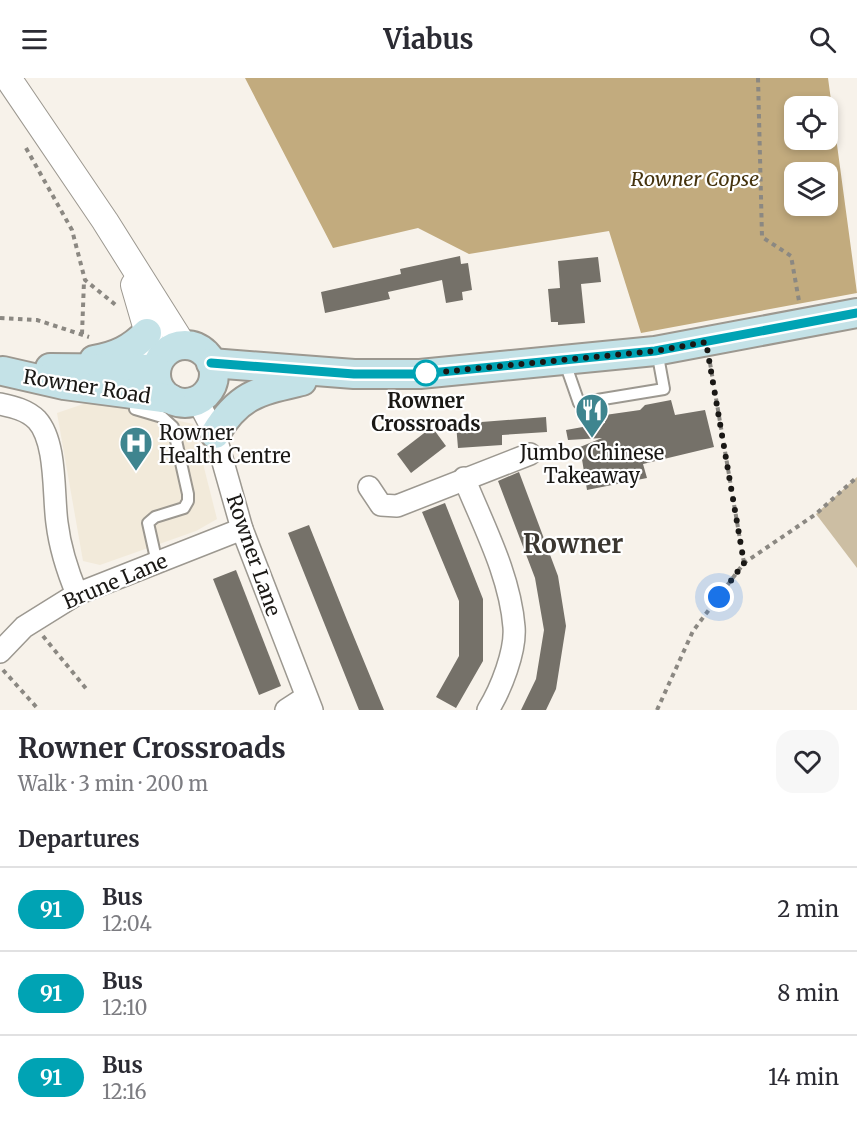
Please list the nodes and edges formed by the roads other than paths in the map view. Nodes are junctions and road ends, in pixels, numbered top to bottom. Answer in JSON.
{"nodes":[{"id":1,"x":8,"y":78,"type":"edge"},
{"id":2,"x":123,"y":250,"type":"junction"},
{"id":3,"x":857,"y":313,"type":"edge"},
{"id":4,"x":147,"y":333,"type":"junction"},
{"id":5,"x":183,"y":345,"type":"junction"},
{"id":6,"x":657,"y":351,"type":"junction"},
{"id":7,"x":564,"y":360,"type":"junction"},
{"id":8,"x":157,"y":367,"type":"junction"},
{"id":9,"x":66,"y":368,"type":"junction"},
{"id":10,"x":1,"y":371,"type":"edge"},
{"id":11,"x":354,"y":374,"type":"junction"},
{"id":12,"x":302,"y":381,"type":"junction"},
{"id":13,"x":198,"y":386,"type":"junction"},
{"id":14,"x":0,"y":404,"type":"edge"},
{"id":15,"x":135,"y":410,"type":"dead end"},
{"id":16,"x":214,"y":434,"type":"junction"},
{"id":17,"x":530,"y":454,"type":"dead end"},
{"id":18,"x":464,"y":478,"type":"junction"},
{"id":19,"x":369,"y":487,"type":"dead end"},
{"id":20,"x":242,"y":529,"type":"junction"},
{"id":21,"x":158,"y":562,"type":"junction"},
{"id":22,"x":77,"y":594,"type":"junction"},
{"id":23,"x":0,"y":652,"type":"edge"},
{"id":24,"x":309,"y":704,"type":"edge"},
{"id":25,"x":286,"y":710,"type":"edge"},
{"id":26,"x":488,"y":710,"type":"edge"}],
"edges":[{"from":1,"to":2,"type":"street"},
{"from":2,"to":4,"type":"street"},
{"from":2,"to":5,"type":"street"},
{"from":3,"to":6,"type":"main road","name":"Rowner Road"},
{"from":4,"to":8,"type":"street"},
{"from":4,"to":9,"type":"main road"},
{"from":5,"to":8,"type":"main road"},
{"from":5,"to":13,"type":"main road"},
{"from":6,"to":7,"type":"main road","name":"Rowner Road"},
{"from":6,"to":7,"type":"lane"},
{"from":7,"to":11,"type":"main road","name":"Rowner Road"},
{"from":8,"to":9,"type":"main road","name":"Rowner Road"},
{"from":8,"to":13,"type":"main road"},
{"from":9,"to":10,"type":"main road","name":"Rowner Road"},
{"from":10,"to":13,"type":"main road","name":"Rowner Road"},
{"from":11,"to":12,"type":"main road","name":"Rowner Road"},
{"from":11,"to":13,"type":"main road","name":"Rowner Road"},
{"from":12,"to":13,"type":"main road","name":"Rowner Road"},
{"from":12,"to":16,"type":"main road"},
{"from":13,"to":16,"type":"street","name":"Rowner Lane"},
{"from":14,"to":22,"type":"street"},
{"from":15,"to":21,"type":"lane"},
{"from":16,"to":20,"type":"street","name":"Rowner Lane"},
{"from":17,"to":18,"type":"street"},
{"from":18,"to":19,"type":"street"},
{"from":18,"to":26,"type":"street"},
{"from":20,"to":21,"type":"street","name":"Brune Lane"},
{"from":20,"to":24,"type":"street","name":"Rowner Lane"},
{"from":21,"to":22,"type":"street","name":"Brune Lane"},
{"from":22,"to":23,"type":"street","name":"Brune Lane"},
{"from":24,"to":25,"type":"street"}]}
